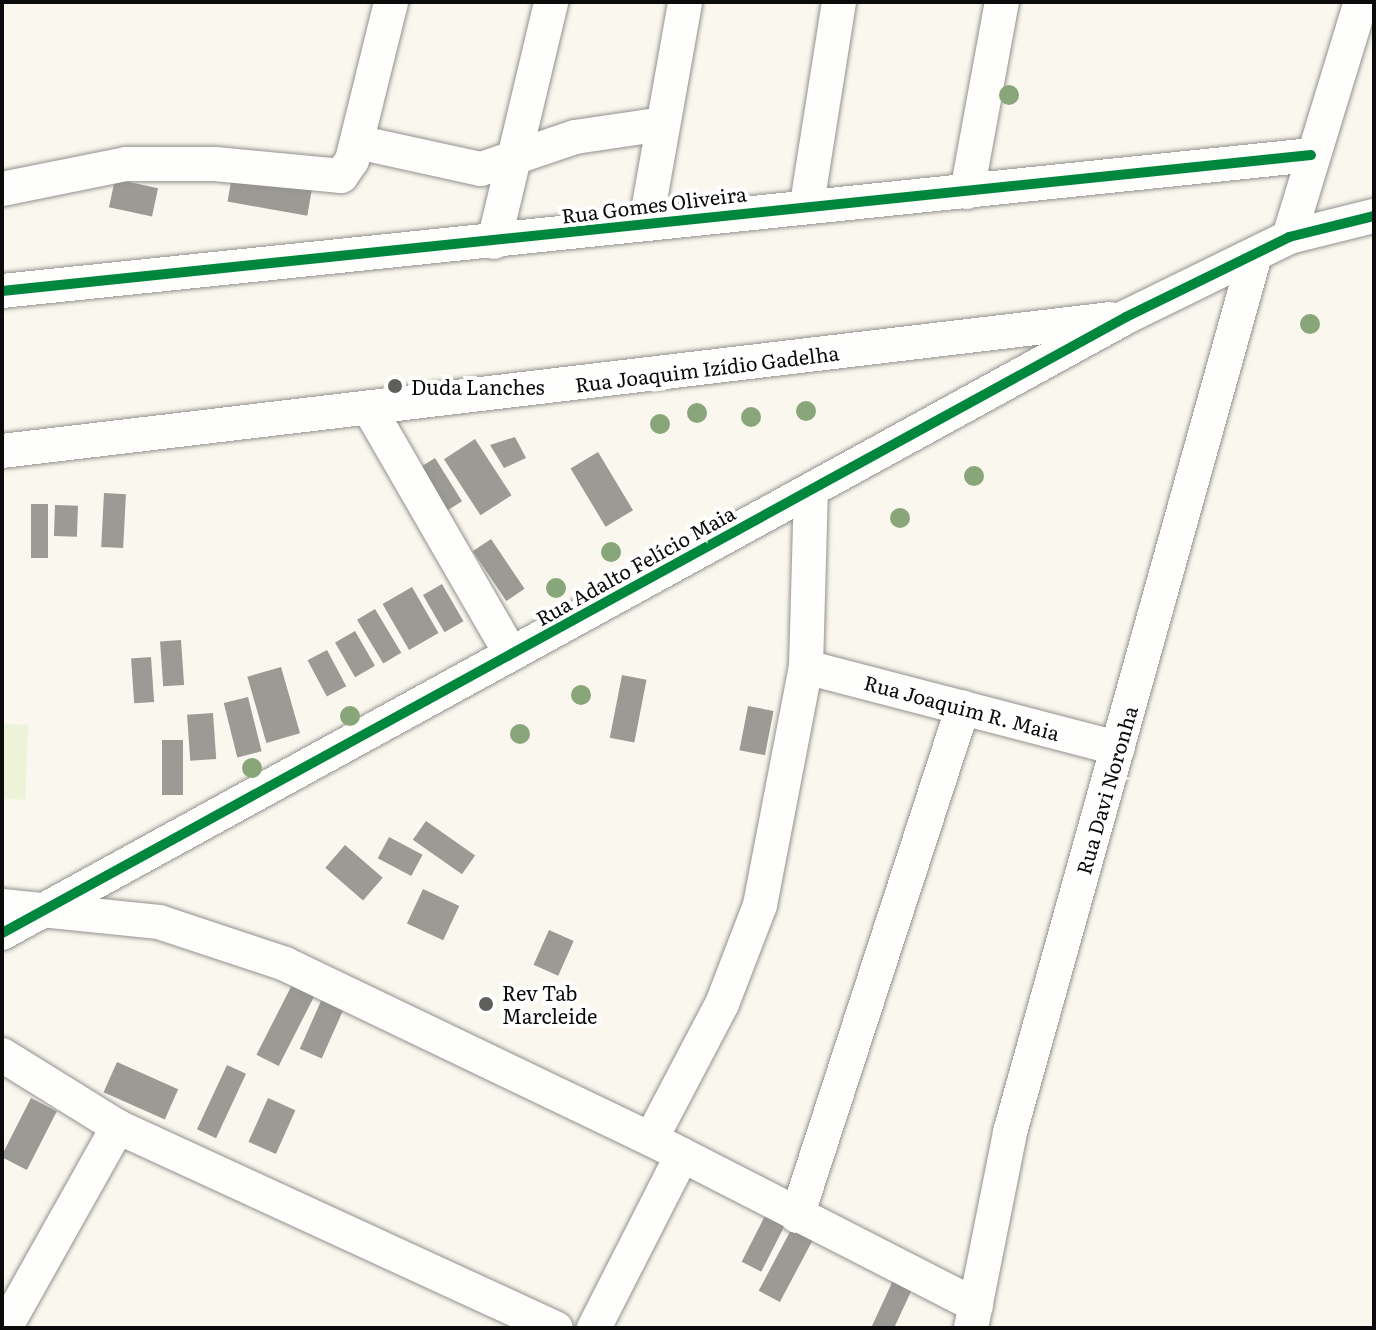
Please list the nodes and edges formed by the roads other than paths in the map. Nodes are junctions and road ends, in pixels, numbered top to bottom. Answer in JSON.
{"nodes":[{"id":1,"x":391,"y":2,"type":"edge"},
{"id":2,"x":551,"y":2,"type":"edge"},
{"id":3,"x":685,"y":2,"type":"edge"},
{"id":4,"x":839,"y":2,"type":"edge"},
{"id":5,"x":1002,"y":2,"type":"edge"},
{"id":6,"x":1361,"y":2,"type":"edge"},
{"id":7,"x":663,"y":124,"type":"junction"},
{"id":8,"x":357,"y":142,"type":"junction"},
{"id":9,"x":1311,"y":155,"type":"junction"},
{"id":10,"x":515,"y":159,"type":"junction"},
{"id":11,"x":2,"y":189,"type":"edge"},
{"id":12,"x":967,"y":192,"type":"junction"},
{"id":13,"x":807,"y":204,"type":"junction"},
{"id":14,"x":1374,"y":216,"type":"edge"},
{"id":15,"x":646,"y":222,"type":"junction"},
{"id":16,"x":1289,"y":237,"type":"junction"},
{"id":17,"x":494,"y":242,"type":"junction"},
{"id":18,"x":1255,"y":255,"type":"junction"},
{"id":19,"x":2,"y":291,"type":"edge"},
{"id":20,"x":1126,"y":317,"type":"junction"},
{"id":21,"x":369,"y":408,"type":"junction"},
{"id":22,"x":2,"y":451,"type":"edge"},
{"id":23,"x":811,"y":492,"type":"junction"},
{"id":24,"x":511,"y":654,"type":"junction"},
{"id":25,"x":806,"y":667,"type":"junction"},
{"id":26,"x":963,"y":707,"type":"junction"},
{"id":27,"x":1118,"y":748,"type":"junction"},
{"id":28,"x":2,"y":906,"type":"edge"},
{"id":29,"x":48,"y":909,"type":"junction"},
{"id":30,"x":2,"y":933,"type":"edge"},
{"id":31,"x":2,"y":1055,"type":"edge"},
{"id":32,"x":118,"y":1127,"type":"junction"},
{"id":33,"x":651,"y":1139,"type":"junction"},
{"id":34,"x":682,"y":1155,"type":"junction"},
{"id":35,"x":797,"y":1216,"type":"junction"},
{"id":36,"x":973,"y":1317,"type":"edge"},
{"id":37,"x":9,"y":1324,"type":"edge"},
{"id":38,"x":556,"y":1328,"type":"edge"},
{"id":39,"x":594,"y":1328,"type":"edge"}],
"edges":[{"from":1,"to":8,"type":"street"},
{"from":2,"to":10,"type":"street"},
{"from":3,"to":7,"type":"street"},
{"from":4,"to":13,"type":"street"},
{"from":5,"to":12,"type":"street"},
{"from":6,"to":9,"type":"street"},
{"from":7,"to":10,"type":"street"},
{"from":7,"to":15,"type":"street"},
{"from":8,"to":10,"type":"street"},
{"from":8,"to":11,"type":"street"},
{"from":9,"to":12,"type":"street","name":"Rua Gomes Oliveira"},
{"from":9,"to":16,"type":"street"},
{"from":10,"to":17,"type":"street"},
{"from":12,"to":13,"type":"street","name":"Rua Gomes Oliveira"},
{"from":13,"to":15,"type":"street","name":"Rua Gomes Oliveira"},
{"from":14,"to":16,"type":"street","name":"Rua Adalto Felício Maia"},
{"from":15,"to":17,"type":"street","name":"Rua Gomes Oliveira"},
{"from":16,"to":18,"type":"street","name":"Rua Adalto Felício Maia"},
{"from":17,"to":19,"type":"street","name":"Rua Gomes Oliveira"},
{"from":18,"to":20,"type":"street","name":"Rua Adalto Felício Maia"},
{"from":18,"to":27,"type":"street","name":"Rua Davi Noronha"},
{"from":20,"to":21,"type":"street","name":"Rua Joaquim Izídio Gadelha"},
{"from":20,"to":23,"type":"street","name":"Rua Adalto Felício Maia"},
{"from":21,"to":22,"type":"street","name":"Rua Joaquim Izídio Gadelha"},
{"from":21,"to":24,"type":"street"},
{"from":23,"to":24,"type":"street","name":"Rua Adalto Felício Maia"},
{"from":23,"to":25,"type":"street"},
{"from":24,"to":29,"type":"street","name":"Rua Adalto Felício Maia"},
{"from":25,"to":26,"type":"street","name":"Rua Joaquim R. Maia"},
{"from":25,"to":33,"type":"street"},
{"from":26,"to":27,"type":"street","name":"Rua Joaquim R. Maia"},
{"from":26,"to":35,"type":"street"},
{"from":27,"to":36,"type":"street","name":"Rua Davi Noronha"},
{"from":28,"to":29,"type":"street"},
{"from":29,"to":30,"type":"street","name":"Rua Adalto Felício Maia"},
{"from":29,"to":33,"type":"street"},
{"from":31,"to":32,"type":"street"},
{"from":32,"to":37,"type":"street"},
{"from":32,"to":38,"type":"street"},
{"from":33,"to":34,"type":"street"},
{"from":34,"to":35,"type":"street"},
{"from":34,"to":39,"type":"street"},
{"from":35,"to":36,"type":"street"}]}
